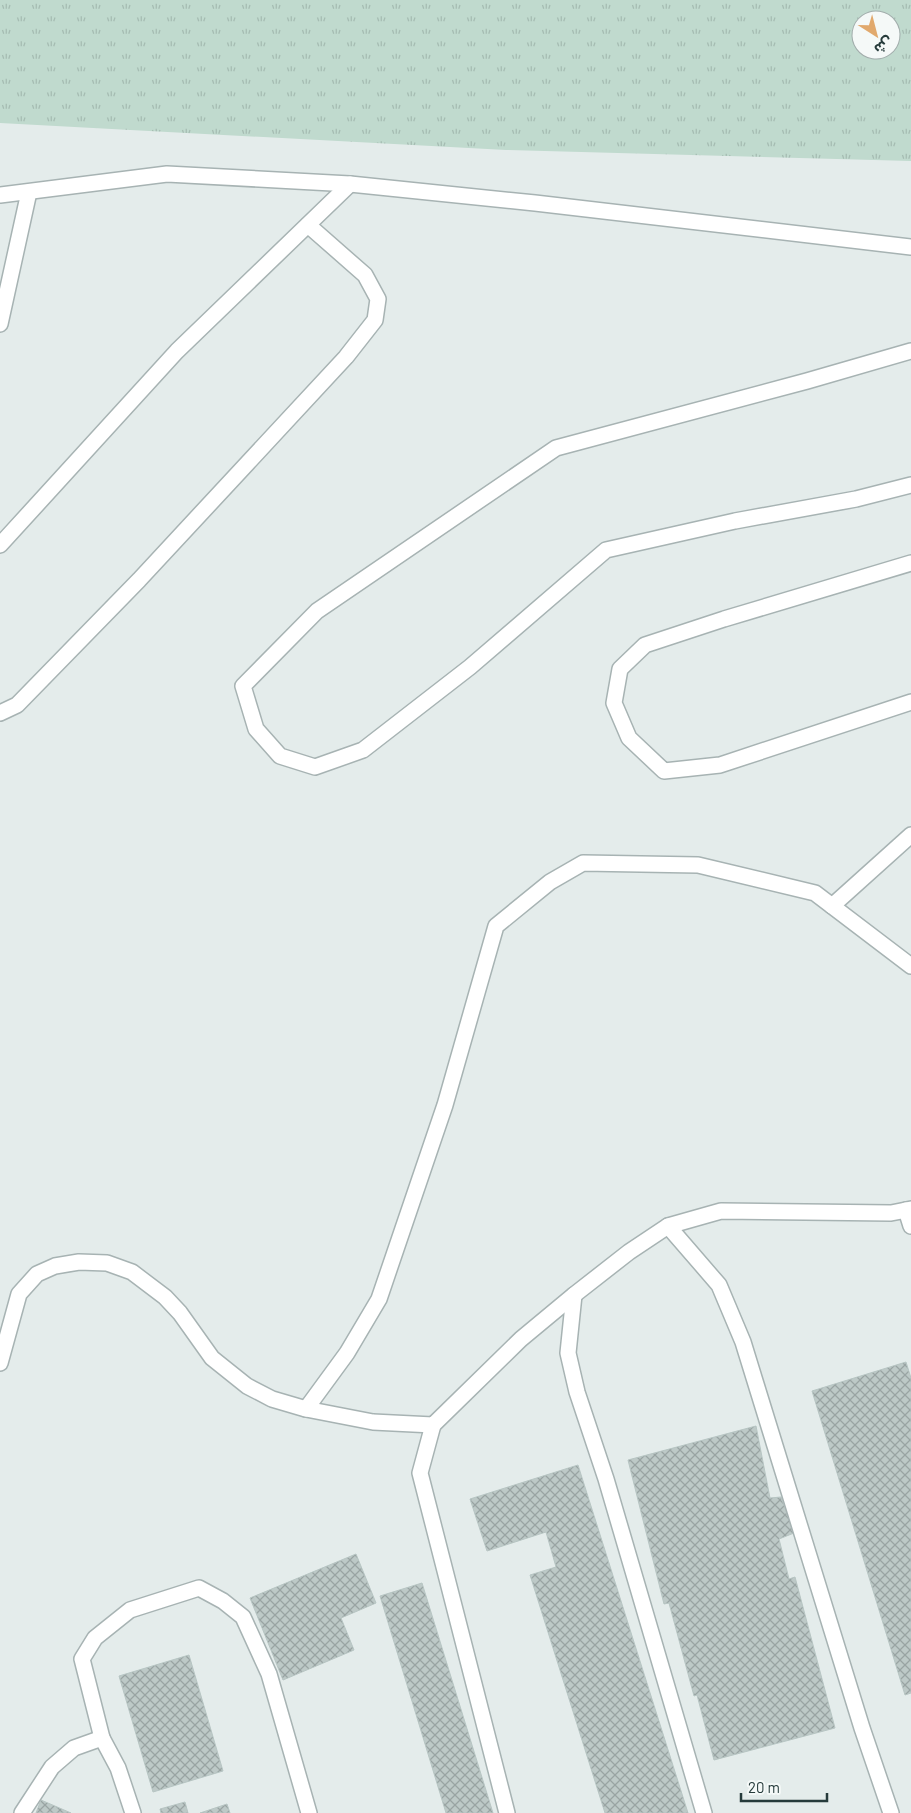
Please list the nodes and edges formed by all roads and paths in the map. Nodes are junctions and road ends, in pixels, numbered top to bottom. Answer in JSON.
{"nodes":[{"id":1,"x":350,"y":184,"type":"junction"},
{"id":2,"x":29,"y":192,"type":"junction"},
{"id":3,"x":0,"y":195,"type":"edge"},
{"id":4,"x":308,"y":225,"type":"junction"},
{"id":5,"x":911,"y":247,"type":"edge"},
{"id":6,"x":0,"y":324,"type":"edge"},
{"id":7,"x":911,"y":351,"type":"edge"},
{"id":8,"x":911,"y":485,"type":"edge"},
{"id":9,"x":0,"y":545,"type":"edge"},
{"id":10,"x":911,"y":563,"type":"edge"},
{"id":11,"x":911,"y":702,"type":"edge"},
{"id":12,"x":0,"y":713,"type":"edge"},
{"id":13,"x":911,"y":835,"type":"edge"},
{"id":14,"x":832,"y":906,"type":"junction"},
{"id":15,"x":911,"y":966,"type":"edge"},
{"id":16,"x":909,"y":1209,"type":"edge"},
{"id":17,"x":668,"y":1226,"type":"junction"},
{"id":18,"x":911,"y":1226,"type":"edge"},
{"id":19,"x":574,"y":1295,"type":"junction"},
{"id":20,"x":0,"y":1363,"type":"edge"},
{"id":21,"x":306,"y":1409,"type":"junction"},
{"id":22,"x":433,"y":1425,"type":"junction"},
{"id":23,"x":102,"y":1738,"type":"junction"},
{"id":24,"x":22,"y":1813,"type":"edge"},
{"id":25,"x":133,"y":1813,"type":"edge"},
{"id":26,"x":308,"y":1813,"type":"edge"},
{"id":27,"x":507,"y":1813,"type":"edge"},
{"id":28,"x":704,"y":1813,"type":"edge"},
{"id":29,"x":891,"y":1813,"type":"edge"}],
"edges":[{"from":1,"to":2,"type":"street"},
{"from":1,"to":4,"type":"street"},
{"from":1,"to":5,"type":"street"},
{"from":2,"to":3,"type":"street"},
{"from":2,"to":6,"type":"street"},
{"from":4,"to":9,"type":"street"},
{"from":4,"to":12,"type":"street"},
{"from":7,"to":8,"type":"street"},
{"from":10,"to":11,"type":"street"},
{"from":13,"to":14,"type":"street"},
{"from":14,"to":15,"type":"street"},
{"from":14,"to":21,"type":"street"},
{"from":16,"to":17,"type":"street"},
{"from":16,"to":18,"type":"street"},
{"from":17,"to":19,"type":"street"},
{"from":17,"to":29,"type":"street"},
{"from":19,"to":22,"type":"street"},
{"from":19,"to":28,"type":"street"},
{"from":20,"to":21,"type":"street"},
{"from":21,"to":22,"type":"street"},
{"from":22,"to":27,"type":"street"},
{"from":23,"to":24,"type":"street"},
{"from":23,"to":25,"type":"street"},
{"from":23,"to":26,"type":"street"}]}
